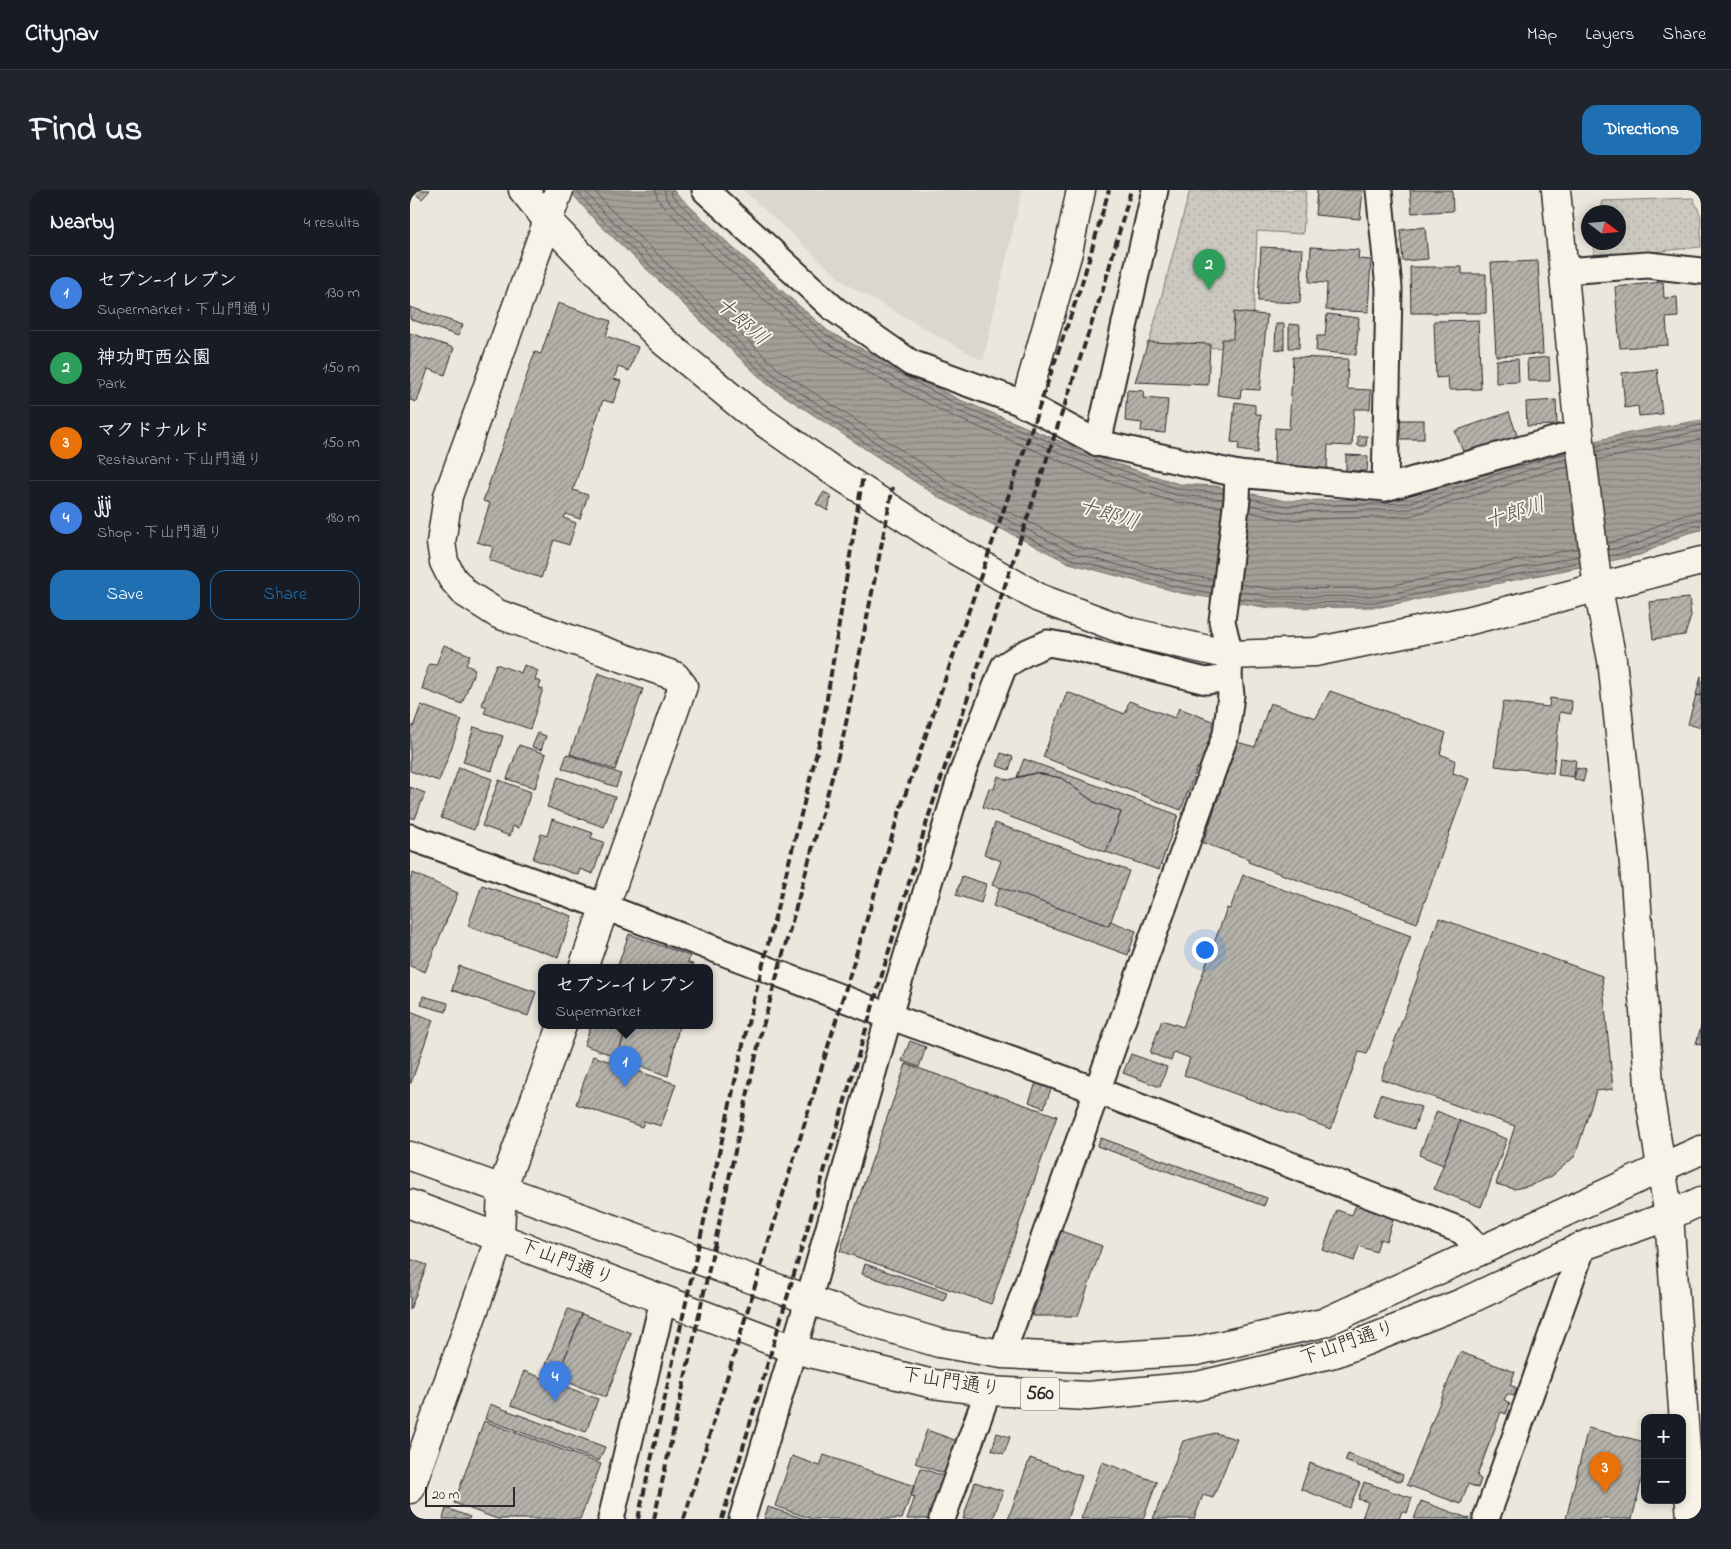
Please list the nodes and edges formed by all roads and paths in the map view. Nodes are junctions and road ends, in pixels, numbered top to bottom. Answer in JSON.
{"nodes":[{"id":1,"x":523,"y":190,"type":"edge"},
{"id":2,"x":705,"y":190,"type":"edge"},
{"id":3,"x":1081,"y":190,"type":"edge"},
{"id":4,"x":1155,"y":190,"type":"edge"},
{"id":5,"x":1379,"y":190,"type":"edge"},
{"id":6,"x":1556,"y":190,"type":"edge"},
{"id":7,"x":554,"y":203,"type":"edge"},
{"id":8,"x":1701,"y":271,"type":"edge"},
{"id":9,"x":1564,"y":272,"type":"junction"},
{"id":10,"x":1025,"y":404,"type":"junction"},
{"id":11,"x":1579,"y":434,"type":"junction"},
{"id":12,"x":1098,"y":443,"type":"junction"},
{"id":13,"x":1238,"y":474,"type":"junction"},
{"id":14,"x":1386,"y":488,"type":"junction"},
{"id":15,"x":1701,"y":561,"type":"edge"},
{"id":16,"x":1598,"y":588,"type":"junction"},
{"id":17,"x":1229,"y":667,"type":"junction"},
{"id":18,"x":410,"y":837,"type":"edge"},
{"id":19,"x":605,"y":907,"type":"junction"},
{"id":20,"x":584,"y":964,"type":"edge"},
{"id":21,"x":889,"y":1016,"type":"junction"},
{"id":22,"x":561,"y":1029,"type":"edge"},
{"id":23,"x":1098,"y":1091,"type":"junction"},
{"id":24,"x":1701,"y":1150,"type":"edge"},
{"id":25,"x":410,"y":1156,"type":"edge"},
{"id":26,"x":1661,"y":1168,"type":"junction"},
{"id":27,"x":502,"y":1189,"type":"junction"},
{"id":28,"x":1701,"y":1201,"type":"edge"},
{"id":29,"x":410,"y":1204,"type":"edge"},
{"id":30,"x":1669,"y":1216,"type":"junction"},
{"id":31,"x":500,"y":1237,"type":"junction"},
{"id":32,"x":1583,"y":1246,"type":"junction"},
{"id":33,"x":1480,"y":1251,"type":"junction"},
{"id":34,"x":809,"y":1298,"type":"junction"},
{"id":35,"x":662,"y":1300,"type":"junction"},
{"id":36,"x":794,"y":1349,"type":"junction"},
{"id":37,"x":1002,"y":1354,"type":"junction"},
{"id":38,"x":988,"y":1392,"type":"junction"},
{"id":39,"x":410,"y":1489,"type":"edge"},
{"id":40,"x":611,"y":1519,"type":"edge"},
{"id":41,"x":742,"y":1519,"type":"edge"},
{"id":42,"x":942,"y":1519,"type":"edge"},
{"id":43,"x":1486,"y":1519,"type":"edge"},
{"id":44,"x":1691,"y":1519,"type":"edge"}],
"edges":[{"from":1,"to":7,"type":"street"},
{"from":2,"to":10,"type":"street"},
{"from":3,"to":10,"type":"street"},
{"from":4,"to":12,"type":"street"},
{"from":5,"to":14,"type":"street"},
{"from":6,"to":9,"type":"street"},
{"from":7,"to":17,"type":"street"},
{"from":7,"to":19,"type":"street"},
{"from":8,"to":9,"type":"street"},
{"from":9,"to":11,"type":"street"},
{"from":10,"to":12,"type":"street"},
{"from":11,"to":14,"type":"street"},
{"from":11,"to":16,"type":"street"},
{"from":12,"to":13,"type":"street"},
{"from":13,"to":14,"type":"street"},
{"from":13,"to":17,"type":"street"},
{"from":15,"to":16,"type":"street"},
{"from":16,"to":17,"type":"street"},
{"from":16,"to":26,"type":"street"},
{"from":17,"to":21,"type":"street"},
{"from":17,"to":23,"type":"street"},
{"from":18,"to":19,"type":"street"},
{"from":19,"to":20,"type":"street"},
{"from":19,"to":21,"type":"street"},
{"from":21,"to":23,"type":"street"},
{"from":21,"to":34,"type":"street"},
{"from":22,"to":27,"type":"street"},
{"from":23,"to":33,"type":"street"},
{"from":23,"to":37,"type":"street"},
{"from":24,"to":26,"type":"street","name":"下山門通り"},
{"from":25,"to":27,"type":"street","name":"下山門通り","number":"560"},
{"from":26,"to":30,"type":"street"},
{"from":26,"to":33,"type":"street","name":"下山門通り","number":"560"},
{"from":27,"to":31,"type":"street"},
{"from":27,"to":34,"type":"street","name":"下山門通り","number":"560"},
{"from":28,"to":30,"type":"street","name":"下山門通り"},
{"from":29,"to":31,"type":"street","name":"下山門通り","number":"560"},
{"from":30,"to":32,"type":"street","name":"下山門通り","number":"560"},
{"from":30,"to":44,"type":"street"},
{"from":31,"to":35,"type":"street","name":"下山門通り","number":"560"},
{"from":31,"to":39,"type":"street"},
{"from":32,"to":38,"type":"street","name":"下山門通り","number":"560"},
{"from":32,"to":43,"type":"street"},
{"from":33,"to":37,"type":"street","name":"下山門通り","number":"560"},
{"from":34,"to":36,"type":"street"},
{"from":34,"to":37,"type":"street","name":"下山門通り","number":"560"},
{"from":35,"to":36,"type":"street","name":"下山門通り","number":"560"},
{"from":35,"to":40,"type":"street"},
{"from":36,"to":38,"type":"street","name":"下山門通り","number":"560"},
{"from":36,"to":41,"type":"street"},
{"from":38,"to":42,"type":"street"}]}
